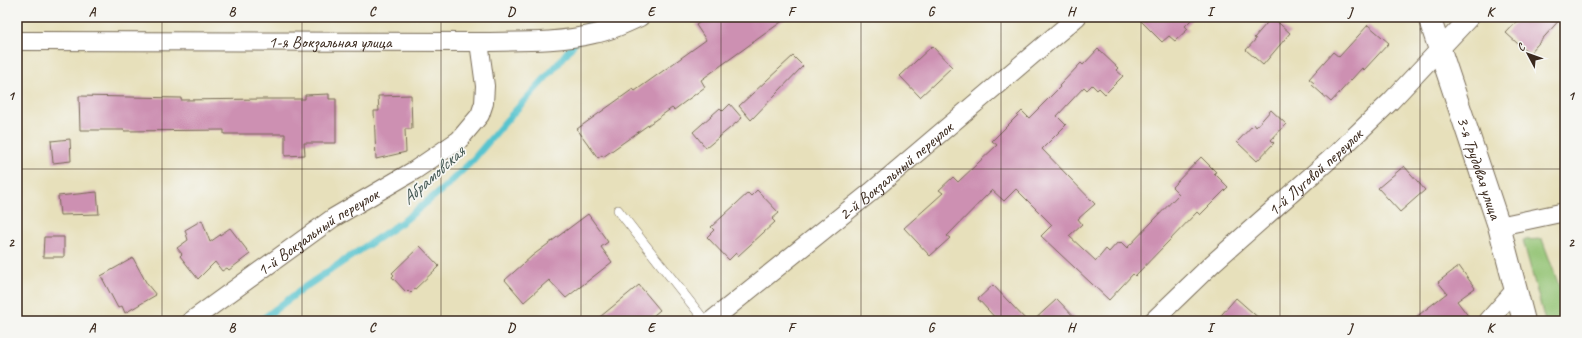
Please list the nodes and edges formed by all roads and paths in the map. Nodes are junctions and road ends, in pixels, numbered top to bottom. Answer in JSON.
{"nodes":[{"id":1,"x":640,"y":17,"type":"edge"},
{"id":2,"x":1077,"y":17,"type":"edge"},
{"id":3,"x":1429,"y":17,"type":"edge"},
{"id":4,"x":1470,"y":17,"type":"edge"},
{"id":5,"x":17,"y":41,"type":"edge"},
{"id":6,"x":479,"y":42,"type":"junction"},
{"id":7,"x":1439,"y":50,"type":"junction"},
{"id":8,"x":618,"y":210,"type":"dead end"},
{"id":9,"x":1565,"y":212,"type":"edge"},
{"id":10,"x":1499,"y":226,"type":"junction"},
{"id":11,"x":1516,"y":289,"type":"junction"},
{"id":12,"x":191,"y":321,"type":"edge"},
{"id":13,"x":705,"y":321,"type":"edge"},
{"id":14,"x":711,"y":321,"type":"edge"},
{"id":15,"x":1153,"y":321,"type":"edge"},
{"id":16,"x":1488,"y":321,"type":"edge"},
{"id":17,"x":1524,"y":321,"type":"edge"}],
"edges":[{"from":1,"to":6,"type":"street","name":"1-я Вокзальная улица"},
{"from":2,"to":14,"type":"street","name":"2-й Вокзальный переулок"},
{"from":3,"to":7,"type":"street","name":"3-я Трудовая улица"},
{"from":4,"to":7,"type":"street","name":"1-й Луговой переулок"},
{"from":5,"to":6,"type":"street","name":"1-я Вокзальная улица"},
{"from":6,"to":12,"type":"street","name":"1-й Вокзальный переулок"},
{"from":7,"to":10,"type":"street","name":"3-я Трудовая улица"},
{"from":7,"to":15,"type":"street","name":"1-й Луговой переулок"},
{"from":8,"to":13,"type":"lane"},
{"from":9,"to":10,"type":"street"},
{"from":10,"to":11,"type":"street","name":"3-я Трудовая улица"},
{"from":11,"to":16,"type":"street"},
{"from":11,"to":17,"type":"street","name":"3-я Трудовая улица"}]}
